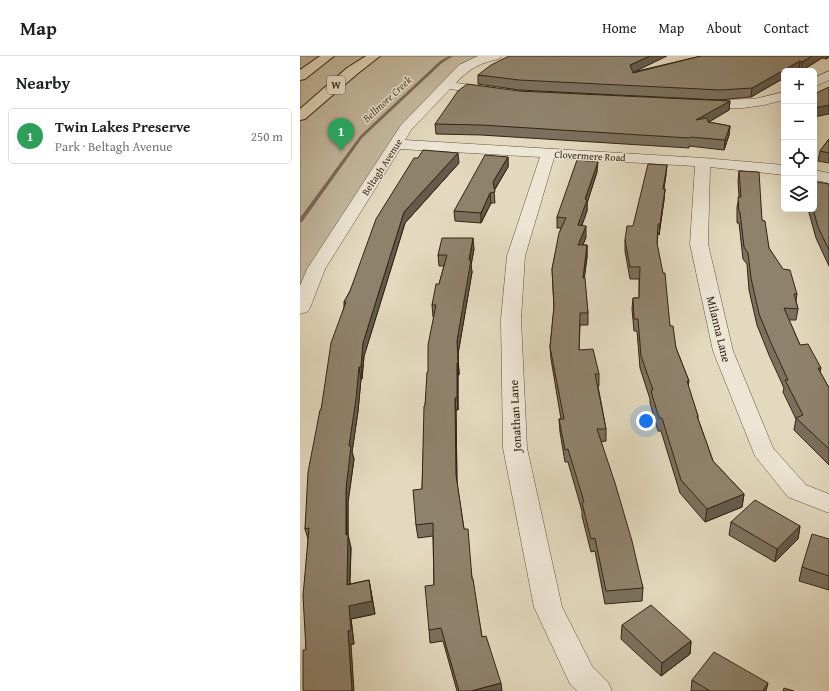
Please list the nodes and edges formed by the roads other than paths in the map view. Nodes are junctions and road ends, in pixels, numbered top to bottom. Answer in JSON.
{"nodes":[{"id":1,"x":328,"y":56,"type":"edge"},
{"id":2,"x":374,"y":56,"type":"edge"},
{"id":3,"x":495,"y":56,"type":"edge"},
{"id":4,"x":300,"y":76,"type":"edge"},
{"id":5,"x":829,"y":76,"type":"edge"},
{"id":6,"x":817,"y":82,"type":"edge"},
{"id":7,"x":446,"y":85,"type":"junction"},
{"id":8,"x":504,"y":93,"type":"edge"},
{"id":9,"x":781,"y":97,"type":"edge"},
{"id":10,"x":688,"y":103,"type":"edge"},
{"id":11,"x":300,"y":116,"type":"edge"},
{"id":12,"x":396,"y":144,"type":"junction"},
{"id":13,"x":548,"y":154,"type":"junction"},
{"id":14,"x":703,"y":162,"type":"junction"},
{"id":15,"x":781,"y":170,"type":"edge"},
{"id":16,"x":817,"y":176,"type":"edge"},
{"id":17,"x":829,"y":178,"type":"edge"},
{"id":18,"x":300,"y":308,"type":"edge"},
{"id":19,"x":829,"y":504,"type":"edge"},
{"id":20,"x":596,"y":691,"type":"edge"}],
"edges":[{"from":1,"to":4,"type":"highway","number":"W"},
{"from":2,"to":11,"type":"highway","number":"W"},
{"from":3,"to":7,"type":"street","name":"Beltagh Avenue"},
{"from":5,"to":6,"type":"street"},
{"from":7,"to":8,"type":"street"},
{"from":7,"to":12,"type":"street","name":"Beltagh Avenue"},
{"from":9,"to":10,"type":"street"},
{"from":12,"to":13,"type":"street","name":"Clovermere Road"},
{"from":12,"to":18,"type":"street","name":"Beltagh Avenue"},
{"from":13,"to":14,"type":"street","name":"Clovermere Road"},
{"from":13,"to":20,"type":"street","name":"Jonathan Lane"},
{"from":14,"to":15,"type":"street","name":"Clovermere Road"},
{"from":14,"to":19,"type":"street","name":"Milanna Lane"},
{"from":16,"to":17,"type":"street"}]}
